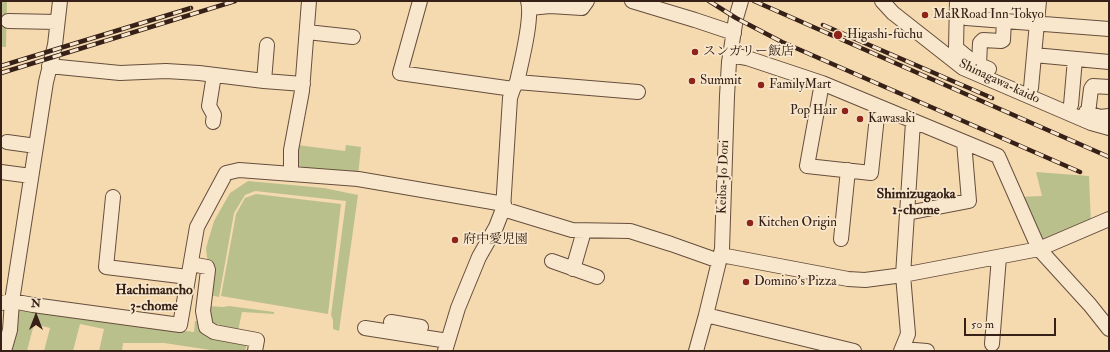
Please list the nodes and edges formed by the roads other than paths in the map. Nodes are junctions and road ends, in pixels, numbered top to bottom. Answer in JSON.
{"nodes":[{"id":1,"x":60,"y":1,"type":"edge"},
{"id":2,"x":309,"y":1,"type":"edge"},
{"id":3,"x":420,"y":1,"type":"edge"},
{"id":4,"x":587,"y":1,"type":"edge"},
{"id":5,"x":632,"y":1,"type":"edge"},
{"id":6,"x":741,"y":1,"type":"edge"},
{"id":7,"x":882,"y":1,"type":"edge"},
{"id":8,"x":948,"y":1,"type":"edge"},
{"id":9,"x":963,"y":2,"type":"edge"},
{"id":10,"x":1038,"y":3,"type":"edge"},
{"id":11,"x":529,"y":4,"type":"edge"},
{"id":12,"x":966,"y":18,"type":"junction"},
{"id":13,"x":8,"y":21,"type":"dead end"},
{"id":14,"x":1004,"y":21,"type":"junction"},
{"id":15,"x":57,"y":22,"type":"junction"},
{"id":16,"x":1037,"y":24,"type":"junction"},
{"id":17,"x":1109,"y":29,"type":"edge"},
{"id":18,"x":307,"y":32,"type":"junction"},
{"id":19,"x":734,"y":33,"type":"junction"},
{"id":20,"x":353,"y":37,"type":"dead end"},
{"id":21,"x":952,"y":37,"type":"junction"},
{"id":22,"x":267,"y":45,"type":"dead end"},
{"id":23,"x":730,"y":55,"type":"junction"},
{"id":24,"x":947,"y":55,"type":"junction"},
{"id":25,"x":1034,"y":55,"type":"junction"},
{"id":26,"x":1075,"y":59,"type":"junction"},
{"id":27,"x":1109,"y":62,"type":"edge"},
{"id":28,"x":976,"y":63,"type":"junction"},
{"id":29,"x":49,"y":66,"type":"junction"},
{"id":30,"x":214,"y":75,"type":"junction"},
{"id":31,"x":264,"y":81,"type":"junction"},
{"id":32,"x":822,"y":83,"type":"junction"},
{"id":33,"x":303,"y":84,"type":"junction"},
{"id":34,"x":515,"y":86,"type":"junction"},
{"id":35,"x":1109,"y":87,"type":"edge"},
{"id":36,"x":1031,"y":88,"type":"junction"},
{"id":37,"x":638,"y":92,"type":"dead end"},
{"id":38,"x":1071,"y":105,"type":"junction"},
{"id":39,"x":878,"y":107,"type":"junction"},
{"id":40,"x":1088,"y":113,"type":"junction"},
{"id":41,"x":1109,"y":116,"type":"edge"},
{"id":42,"x":213,"y":122,"type":"dead end"},
{"id":43,"x":913,"y":122,"type":"junction"},
{"id":44,"x":1109,"y":128,"type":"edge"},
{"id":45,"x":6,"y":142,"type":"dead end"},
{"id":46,"x":964,"y":142,"type":"junction"},
{"id":47,"x":36,"y":146,"type":"junction"},
{"id":48,"x":848,"y":170,"type":"junction"},
{"id":49,"x":1,"y":172,"type":"edge"},
{"id":50,"x":291,"y":173,"type":"junction"},
{"id":51,"x":31,"y":176,"type":"junction"},
{"id":52,"x":113,"y":197,"type":"dead end"},
{"id":53,"x":504,"y":207,"type":"junction"},
{"id":54,"x":907,"y":213,"type":"junction"},
{"id":55,"x":1109,"y":219,"type":"edge"},
{"id":56,"x":584,"y":231,"type":"junction"},
{"id":57,"x":841,"y":239,"type":"dead end"},
{"id":58,"x":1039,"y":250,"type":"junction"},
{"id":59,"x":1000,"y":257,"type":"junction"},
{"id":60,"x":720,"y":258,"type":"junction"},
{"id":61,"x":552,"y":261,"type":"dead end"},
{"id":62,"x":573,"y":269,"type":"junction"},
{"id":63,"x":190,"y":270,"type":"junction"},
{"id":64,"x":903,"y":275,"type":"junction"},
{"id":65,"x":597,"y":277,"type":"dead end"},
{"id":66,"x":7,"y":302,"type":"edge"},
{"id":67,"x":706,"y":315,"type":"junction"},
{"id":68,"x":391,"y":322,"type":"dead end"},
{"id":69,"x":365,"y":328,"type":"dead end"},
{"id":70,"x":1109,"y":329,"type":"edge"},
{"id":71,"x":448,"y":341,"type":"edge"},
{"id":72,"x":992,"y":344,"type":"dead end"},
{"id":73,"x":901,"y":350,"type":"edge"},
{"id":74,"x":4,"y":351,"type":"edge"},
{"id":75,"x":255,"y":351,"type":"edge"},
{"id":76,"x":696,"y":351,"type":"edge"},
{"id":77,"x":854,"y":351,"type":"edge"},
{"id":78,"x":927,"y":351,"type":"edge"}],
"edges":[{"from":1,"to":15,"type":"street"},
{"from":2,"to":18,"type":"street"},
{"from":3,"to":34,"type":"street"},
{"from":4,"to":11,"type":"street"},
{"from":5,"to":19,"type":"street"},
{"from":6,"to":19,"type":"street","name":"Keiba-Jo Dori"},
{"from":7,"to":24,"type":"street","name":"Shinagawa-kaido"},
{"from":8,"to":21,"type":"street"},
{"from":9,"to":10,"type":"street"},
{"from":9,"to":12,"type":"street"},
{"from":9,"to":21,"type":"street"},
{"from":10,"to":16,"type":"street"},
{"from":11,"to":34,"type":"street"},
{"from":12,"to":14,"type":"street"},
{"from":12,"to":28,"type":"street"},
{"from":13,"to":15,"type":"street"},
{"from":14,"to":16,"type":"street"},
{"from":14,"to":28,"type":"street"},
{"from":15,"to":29,"type":"street"},
{"from":16,"to":17,"type":"street"},
{"from":16,"to":25,"type":"street"},
{"from":18,"to":20,"type":"street"},
{"from":18,"to":33,"type":"street"},
{"from":19,"to":23,"type":"street","name":"Keiba-Jo Dori"},
{"from":21,"to":24,"type":"street"},
{"from":21,"to":28,"type":"street"},
{"from":22,"to":31,"type":"street"},
{"from":23,"to":32,"type":"street"},
{"from":23,"to":60,"type":"street","name":"Keiba-Jo Dori"},
{"from":24,"to":44,"type":"street","name":"Shinagawa-kaido"},
{"from":25,"to":26,"type":"street"},
{"from":25,"to":36,"type":"street"},
{"from":26,"to":27,"type":"street"},
{"from":26,"to":38,"type":"street"},
{"from":28,"to":36,"type":"street"},
{"from":29,"to":30,"type":"street"},
{"from":29,"to":47,"type":"street"},
{"from":30,"to":31,"type":"street"},
{"from":30,"to":42,"type":"street"},
{"from":31,"to":33,"type":"street"},
{"from":32,"to":39,"type":"street"},
{"from":32,"to":48,"type":"street"},
{"from":33,"to":50,"type":"street"},
{"from":34,"to":37,"type":"street"},
{"from":34,"to":53,"type":"street"},
{"from":35,"to":40,"type":"street"},
{"from":36,"to":38,"type":"street"},
{"from":38,"to":40,"type":"street"},
{"from":39,"to":43,"type":"street"},
{"from":39,"to":48,"type":"street"},
{"from":40,"to":41,"type":"street"},
{"from":43,"to":46,"type":"street"},
{"from":43,"to":54,"type":"street"},
{"from":45,"to":47,"type":"street"},
{"from":46,"to":54,"type":"street"},
{"from":46,"to":58,"type":"street"},
{"from":47,"to":51,"type":"street"},
{"from":48,"to":57,"type":"street"},
{"from":49,"to":51,"type":"street"},
{"from":50,"to":53,"type":"street"},
{"from":50,"to":63,"type":"street"},
{"from":51,"to":66,"type":"street"},
{"from":52,"to":63,"type":"street"},
{"from":53,"to":56,"type":"street"},
{"from":53,"to":71,"type":"street"},
{"from":54,"to":64,"type":"street"},
{"from":55,"to":58,"type":"street"},
{"from":56,"to":60,"type":"street"},
{"from":56,"to":62,"type":"street"},
{"from":58,"to":59,"type":"street"},
{"from":58,"to":70,"type":"street"},
{"from":59,"to":64,"type":"street"},
{"from":59,"to":72,"type":"street"},
{"from":60,"to":64,"type":"street"},
{"from":60,"to":67,"type":"street","name":"Keiba-Jo Dori"},
{"from":61,"to":62,"type":"street"},
{"from":62,"to":65,"type":"street"},
{"from":63,"to":66,"type":"street"},
{"from":63,"to":75,"type":"street"},
{"from":64,"to":73,"type":"street"},
{"from":66,"to":74,"type":"street"},
{"from":67,"to":76,"type":"street","name":"Keiba-Jo Dori"},
{"from":67,"to":77,"type":"street"},
{"from":68,"to":71,"type":"street"},
{"from":69,"to":71,"type":"street"},
{"from":73,"to":78,"type":"street"}]}
